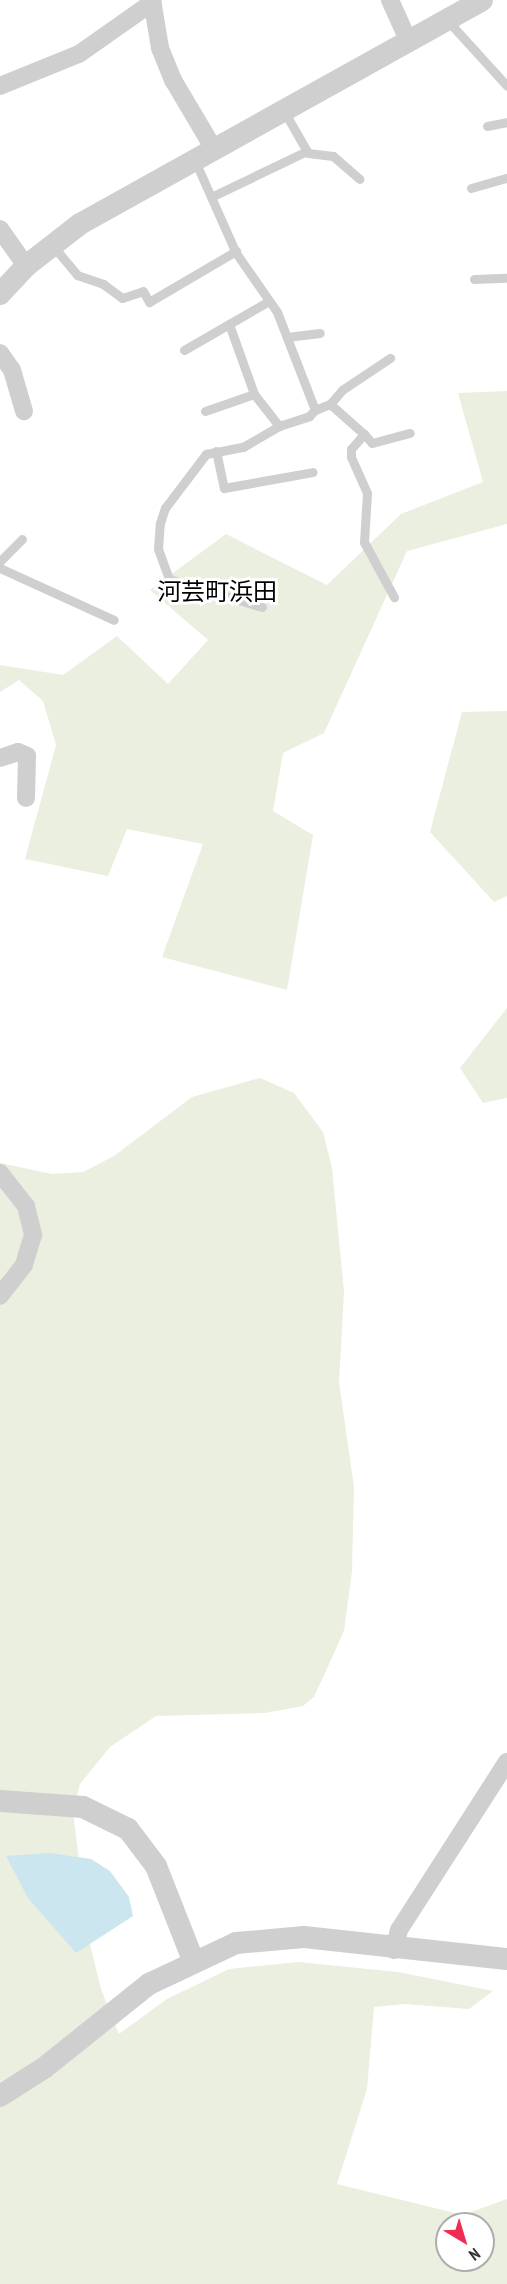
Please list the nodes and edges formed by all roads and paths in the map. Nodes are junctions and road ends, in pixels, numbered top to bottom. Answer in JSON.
{"nodes":[{"id":1,"x":390,"y":0,"type":"edge"},
{"id":2,"x":482,"y":0,"type":"edge"},
{"id":3,"x":153,"y":1,"type":"edge"},
{"id":4,"x":446,"y":19,"type":"junction"},
{"id":5,"x":408,"y":40,"type":"junction"},
{"id":6,"x":0,"y":86,"type":"edge"},
{"id":7,"x":507,"y":86,"type":"edge"},
{"id":8,"x":284,"y":110,"type":"junction"},
{"id":9,"x":507,"y":122,"type":"edge"},
{"id":10,"x":488,"y":126,"type":"dead end"},
{"id":11,"x":307,"y":151,"type":"junction"},
{"id":12,"x":204,"y":154,"type":"junction"},
{"id":13,"x":507,"y":178,"type":"edge"},
{"id":14,"x":359,"y":179,"type":"dead end"},
{"id":15,"x":471,"y":188,"type":"dead end"},
{"id":16,"x":213,"y":196,"type":"junction"},
{"id":17,"x":0,"y":229,"type":"edge"},
{"id":18,"x":53,"y":246,"type":"junction"},
{"id":19,"x":236,"y":250,"type":"junction"},
{"id":20,"x":26,"y":266,"type":"junction"},
{"id":21,"x":507,"y":278,"type":"edge"},
{"id":22,"x":474,"y":279,"type":"dead end"},
{"id":23,"x":0,"y":294,"type":"edge"},
{"id":24,"x":269,"y":301,"type":"junction"},
{"id":25,"x":229,"y":324,"type":"junction"},
{"id":26,"x":320,"y":333,"type":"dead end"},
{"id":27,"x":287,"y":337,"type":"junction"},
{"id":28,"x":184,"y":350,"type":"dead end"},
{"id":29,"x":0,"y":353,"type":"edge"},
{"id":30,"x":390,"y":358,"type":"dead end"},
{"id":31,"x":254,"y":394,"type":"junction"},
{"id":32,"x":330,"y":404,"type":"junction"},
{"id":33,"x":315,"y":410,"type":"junction"},
{"id":34,"x":24,"y":411,"type":"dead end"},
{"id":35,"x":205,"y":411,"type":"dead end"},
{"id":36,"x":279,"y":426,"type":"junction"},
{"id":37,"x":410,"y":433,"type":"dead end"},
{"id":38,"x":364,"y":435,"type":"junction"},
{"id":39,"x":216,"y":451,"type":"junction"},
{"id":40,"x":313,"y":472,"type":"dead end"},
{"id":41,"x":22,"y":539,"type":"dead end"},
{"id":42,"x":0,"y":561,"type":"edge"},
{"id":43,"x":0,"y":568,"type":"edge"},
{"id":44,"x":394,"y":597,"type":"dead end"},
{"id":45,"x":262,"y":607,"type":"dead end"},
{"id":46,"x":114,"y":620,"type":"dead end"},
{"id":47,"x":0,"y":758,"type":"edge"},
{"id":48,"x":26,"y":798,"type":"dead end"},
{"id":49,"x":0,"y":1173,"type":"edge"},
{"id":50,"x":0,"y":1296,"type":"edge"},
{"id":51,"x":507,"y":1762,"type":"edge"},
{"id":52,"x":0,"y":1801,"type":"edge"},
{"id":53,"x":394,"y":1950,"type":"junction"},
{"id":54,"x":507,"y":1959,"type":"edge"},
{"id":55,"x":194,"y":1960,"type":"junction"},
{"id":56,"x":0,"y":2096,"type":"edge"}],
"edges":[{"from":1,"to":5,"type":"street"},
{"from":2,"to":4,"type":"street"},
{"from":3,"to":6,"type":"street"},
{"from":3,"to":12,"type":"street"},
{"from":4,"to":5,"type":"street"},
{"from":4,"to":7,"type":"lane"},
{"from":5,"to":8,"type":"street"},
{"from":8,"to":11,"type":"lane"},
{"from":8,"to":12,"type":"street"},
{"from":9,"to":10,"type":"lane"},
{"from":11,"to":14,"type":"lane"},
{"from":11,"to":16,"type":"lane"},
{"from":12,"to":16,"type":"lane"},
{"from":12,"to":18,"type":"street"},
{"from":13,"to":15,"type":"lane"},
{"from":16,"to":19,"type":"lane"},
{"from":17,"to":20,"type":"street"},
{"from":18,"to":19,"type":"lane"},
{"from":18,"to":20,"type":"street"},
{"from":19,"to":24,"type":"lane"},
{"from":20,"to":23,"type":"street"},
{"from":21,"to":22,"type":"lane"},
{"from":24,"to":25,"type":"lane"},
{"from":24,"to":27,"type":"lane"},
{"from":25,"to":28,"type":"lane"},
{"from":25,"to":31,"type":"lane"},
{"from":26,"to":27,"type":"lane"},
{"from":27,"to":33,"type":"lane"},
{"from":29,"to":34,"type":"street"},
{"from":30,"to":32,"type":"lane"},
{"from":31,"to":35,"type":"lane"},
{"from":31,"to":36,"type":"lane"},
{"from":32,"to":33,"type":"lane"},
{"from":32,"to":38,"type":"lane"},
{"from":33,"to":36,"type":"lane"},
{"from":36,"to":39,"type":"lane"},
{"from":37,"to":38,"type":"lane"},
{"from":38,"to":44,"type":"lane"},
{"from":39,"to":40,"type":"lane"},
{"from":39,"to":45,"type":"lane"},
{"from":41,"to":42,"type":"lane"},
{"from":43,"to":46,"type":"lane"},
{"from":47,"to":48,"type":"street"},
{"from":49,"to":50,"type":"street"},
{"from":51,"to":53,"type":"street"},
{"from":52,"to":55,"type":"street"},
{"from":53,"to":54,"type":"street"},
{"from":53,"to":55,"type":"street"},
{"from":55,"to":56,"type":"street"}]}
